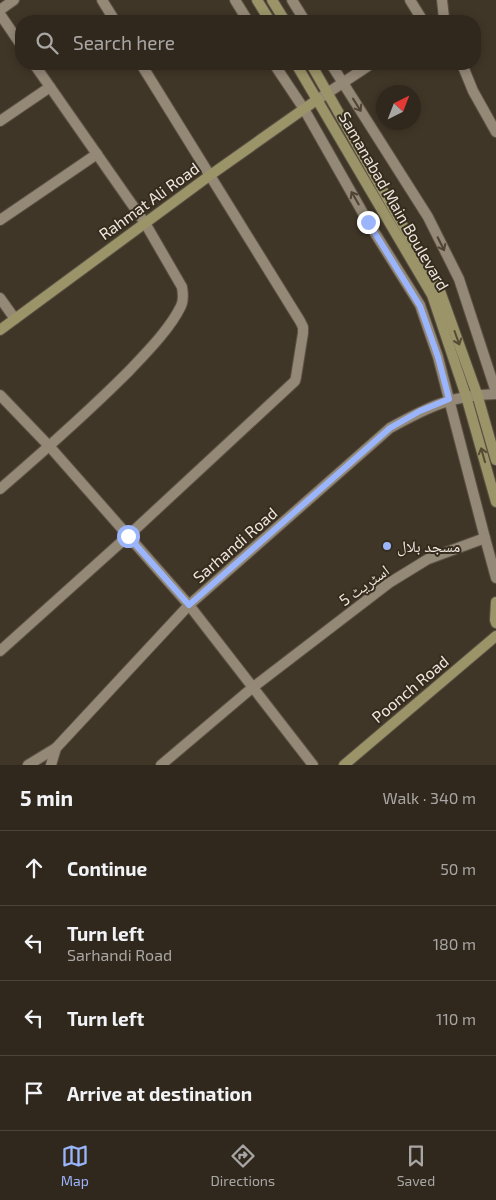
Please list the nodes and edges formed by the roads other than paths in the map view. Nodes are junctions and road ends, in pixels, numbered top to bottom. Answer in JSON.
{"nodes":[{"id":1,"x":14,"y":0,"type":"edge"},
{"id":2,"x":102,"y":0,"type":"edge"},
{"id":3,"x":235,"y":0,"type":"edge"},
{"id":4,"x":257,"y":0,"type":"edge"},
{"id":5,"x":272,"y":0,"type":"edge"},
{"id":6,"x":292,"y":0,"type":"edge"},
{"id":7,"x":410,"y":0,"type":"edge"},
{"id":8,"x":442,"y":0,"type":"edge"},
{"id":9,"x":0,"y":12,"type":"edge"},
{"id":10,"x":111,"y":15,"type":"edge"},
{"id":11,"x":244,"y":15,"type":"edge"},
{"id":12,"x":266,"y":15,"type":"edge"},
{"id":13,"x":281,"y":15,"type":"edge"},
{"id":14,"x":301,"y":15,"type":"edge"},
{"id":15,"x":419,"y":15,"type":"edge"},
{"id":16,"x":442,"y":15,"type":"edge"},
{"id":17,"x":15,"y":36,"type":"edge"},
{"id":18,"x":38,"y":70,"type":"edge"},
{"id":19,"x":145,"y":70,"type":"edge"},
{"id":20,"x":278,"y":70,"type":"edge"},
{"id":21,"x":301,"y":70,"type":"edge"},
{"id":22,"x":313,"y":70,"type":"edge"},
{"id":23,"x":335,"y":70,"type":"edge"},
{"id":24,"x":362,"y":70,"type":"edge"},
{"id":25,"x":464,"y":70,"type":"edge"},
{"id":26,"x":343,"y":82,"type":"junction"},
{"id":27,"x":50,"y":87,"type":"junction"},
{"id":28,"x":323,"y":96,"type":"junction"},
{"id":29,"x":304,"y":110,"type":"junction"},
{"id":30,"x":0,"y":121,"type":"edge"},
{"id":31,"x":496,"y":132,"type":"edge"},
{"id":32,"x":97,"y":154,"type":"junction"},
{"id":33,"x":209,"y":176,"type":"junction"},
{"id":34,"x":0,"y":220,"type":"edge"},
{"id":35,"x":145,"y":223,"type":"junction"},
{"id":36,"x":0,"y":298,"type":"edge"},
{"id":37,"x":15,"y":319,"type":"junction"},
{"id":38,"x":0,"y":330,"type":"edge"},
{"id":39,"x":496,"y":393,"type":"edge"},
{"id":40,"x":477,"y":394,"type":"junction"},
{"id":41,"x":0,"y":395,"type":"edge"},
{"id":42,"x":466,"y":396,"type":"junction"},
{"id":43,"x":449,"y":399,"type":"junction"},
{"id":44,"x":50,"y":447,"type":"junction"},
{"id":45,"x":496,"y":460,"type":"edge"},
{"id":46,"x":0,"y":489,"type":"edge"},
{"id":47,"x":496,"y":502,"type":"edge"},
{"id":48,"x":128,"y":536,"type":"junction"},
{"id":49,"x":485,"y":538,"type":"junction"},
{"id":50,"x":496,"y":578,"type":"edge"},
{"id":51,"x":496,"y":602,"type":"edge"},
{"id":52,"x":189,"y":605,"type":"junction"},
{"id":53,"x":496,"y":624,"type":"edge"},
{"id":54,"x":496,"y":636,"type":"edge"},
{"id":55,"x":0,"y":651,"type":"edge"},
{"id":56,"x":252,"y":688,"type":"junction"},
{"id":57,"x":56,"y":748,"type":"junction"},
{"id":58,"x":28,"y":765,"type":"edge"},
{"id":59,"x":51,"y":765,"type":"edge"},
{"id":60,"x":160,"y":765,"type":"edge"},
{"id":61,"x":313,"y":765,"type":"edge"},
{"id":62,"x":344,"y":765,"type":"edge"}],
"edges":[{"from":1,"to":9,"type":"street"},
{"from":2,"to":10,"type":"street"},
{"from":3,"to":11,"type":"street"},
{"from":4,"to":12,"type":"main road"},
{"from":5,"to":13,"type":"main road"},
{"from":6,"to":14,"type":"street"},
{"from":7,"to":15,"type":"street"},
{"from":8,"to":16,"type":"street"},
{"from":9,"to":17,"type":"street"},
{"from":18,"to":27,"type":"street"},
{"from":19,"to":33,"type":"street"},
{"from":20,"to":29,"type":"street"},
{"from":21,"to":28,"type":"main road","name":"Samanabad Main Boulevard"},
{"from":22,"to":28,"type":"main road","name":"Samanabad Main Boulevard"},
{"from":23,"to":26,"type":"street"},
{"from":24,"to":26,"type":"street"},
{"from":25,"to":31,"type":"street"},
{"from":26,"to":28,"type":"street"},
{"from":26,"to":39,"type":"street","one_way":true},
{"from":27,"to":30,"type":"street"},
{"from":27,"to":32,"type":"street"},
{"from":28,"to":29,"type":"main road","name":"Rahmat Ali Road"},
{"from":28,"to":40,"type":"main road","name":"Samanabad Main Boulevard","one_way":true},
{"from":28,"to":42,"type":"main road","name":"Samanabad Main Boulevard"},
{"from":29,"to":33,"type":"main road","name":"Rahmat Ali Road"},
{"from":43,"to":29,"type":"street","one_way":true},
{"from":32,"to":34,"type":"street"},
{"from":32,"to":35,"type":"street"},
{"from":33,"to":35,"type":"main road","name":"Rahmat Ali Road"},
{"from":33,"to":48,"type":"street"},
{"from":35,"to":37,"type":"main road","name":"Rahmat Ali Road"},
{"from":35,"to":44,"type":"street"},
{"from":36,"to":37,"type":"street"},
{"from":37,"to":38,"type":"main road","name":"Rahmat Ali Road"},
{"from":39,"to":40,"type":"street","name":"Sarhandi Road"},
{"from":40,"to":42,"type":"street","name":"Sarhandi Road"},
{"from":40,"to":45,"type":"main road","name":"Samanabad Main Boulevard"},
{"from":41,"to":44,"type":"street"},
{"from":42,"to":43,"type":"street","name":"Sarhandi Road"},
{"from":47,"to":42,"type":"main road","name":"Samanabad Main Boulevard","one_way":true},
{"from":43,"to":49,"type":"street"},
{"from":43,"to":52,"type":"street","name":"Sarhandi Road"},
{"from":44,"to":46,"type":"street"},
{"from":44,"to":48,"type":"street"},
{"from":48,"to":52,"type":"street"},
{"from":48,"to":55,"type":"street"},
{"from":49,"to":50,"type":"street"},
{"from":49,"to":56,"type":"street","name":"اسٹریٹ 5"},
{"from":51,"to":53,"type":"main road"},
{"from":52,"to":56,"type":"street"},
{"from":52,"to":57,"type":"street","name":"Sarhandi Road"},
{"from":54,"to":62,"type":"main road","name":"Poonch Road"},
{"from":56,"to":60,"type":"street","name":"اسٹریٹ 5"},
{"from":56,"to":61,"type":"street"},
{"from":57,"to":58,"type":"street"},
{"from":57,"to":59,"type":"street","name":"Sarhandi Road"}]}
